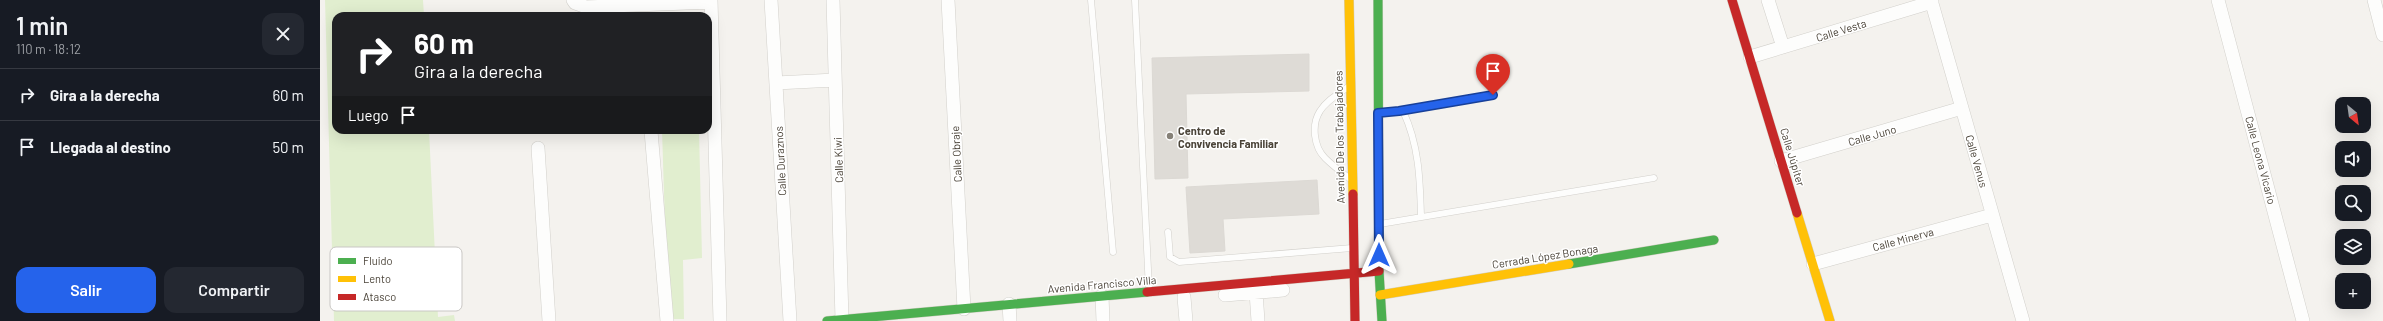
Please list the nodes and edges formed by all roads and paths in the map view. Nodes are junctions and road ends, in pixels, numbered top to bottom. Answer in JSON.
{"nodes":[{"id":1,"x":573,"y":0,"type":"edge"},
{"id":2,"x":771,"y":0,"type":"edge"},
{"id":3,"x":833,"y":0,"type":"edge"},
{"id":4,"x":948,"y":0,"type":"edge"},
{"id":5,"x":1091,"y":0,"type":"edge"},
{"id":6,"x":1135,"y":0,"type":"edge"},
{"id":7,"x":1349,"y":0,"type":"edge"},
{"id":8,"x":1378,"y":0,"type":"edge"},
{"id":9,"x":1732,"y":0,"type":"edge"},
{"id":10,"x":1768,"y":0,"type":"edge"},
{"id":11,"x":2218,"y":0,"type":"edge"},
{"id":12,"x":2374,"y":0,"type":"edge"},
{"id":13,"x":711,"y":1,"type":"edge"},
{"id":14,"x":1931,"y":1,"type":"edge"},
{"id":15,"x":711,"y":12,"type":"edge"},
{"id":16,"x":2383,"y":35,"type":"edge"},
{"id":17,"x":1783,"y":47,"type":"junction"},
{"id":18,"x":1750,"y":57,"type":"junction"},
{"id":19,"x":835,"y":80,"type":"junction"},
{"id":20,"x":776,"y":83,"type":"junction"},
{"id":21,"x":712,"y":85,"type":"edge"},
{"id":22,"x":1351,"y":85,"type":"junction"},
{"id":23,"x":1493,"y":95,"type":"dead end"},
{"id":24,"x":1962,"y":108,"type":"junction"},
{"id":25,"x":1403,"y":111,"type":"junction"},
{"id":26,"x":1378,"y":113,"type":"junction"},
{"id":27,"x":651,"y":134,"type":"edge"},
{"id":28,"x":538,"y":148,"type":"dead end"},
{"id":29,"x":1782,"y":162,"type":"junction"},
{"id":30,"x":1654,"y":178,"type":"dead end"},
{"id":31,"x":1352,"y":181,"type":"junction"},
{"id":32,"x":1992,"y":215,"type":"junction"},
{"id":33,"x":1421,"y":216,"type":"junction"},
{"id":34,"x":1379,"y":224,"type":"junction"},
{"id":35,"x":1168,"y":232,"type":"dead end"},
{"id":36,"x":1714,"y":240,"type":"dead end"},
{"id":37,"x":1352,"y":248,"type":"junction"},
{"id":38,"x":1113,"y":252,"type":"dead end"},
{"id":39,"x":1813,"y":264,"type":"junction"},
{"id":40,"x":1379,"y":271,"type":"junction"},
{"id":41,"x":1353,"y":273,"type":"junction"},
{"id":42,"x":1283,"y":290,"type":"dead end"},
{"id":43,"x":1256,"y":292,"type":"junction"},
{"id":44,"x":1152,"y":295,"type":"junction"},
{"id":45,"x":1212,"y":295,"type":"dead end"},
{"id":46,"x":1225,"y":295,"type":"dead end"},
{"id":47,"x":1380,"y":295,"type":"junction"},
{"id":48,"x":1102,"y":296,"type":"junction"},
{"id":49,"x":1184,"y":297,"type":"junction"},
{"id":50,"x":1009,"y":304,"type":"junction"},
{"id":51,"x":964,"y":309,"type":"junction"},
{"id":52,"x":865,"y":319,"type":"edge"},
{"id":53,"x":842,"y":320,"type":"junction"},
{"id":54,"x":549,"y":321,"type":"edge"},
{"id":55,"x":667,"y":321,"type":"edge"},
{"id":56,"x":720,"y":321,"type":"edge"},
{"id":57,"x":790,"y":321,"type":"edge"},
{"id":58,"x":827,"y":321,"type":"edge"},
{"id":59,"x":1010,"y":321,"type":"edge"},
{"id":60,"x":1103,"y":321,"type":"edge"},
{"id":61,"x":1186,"y":321,"type":"edge"},
{"id":62,"x":1258,"y":321,"type":"edge"},
{"id":63,"x":1355,"y":321,"type":"edge"},
{"id":64,"x":1382,"y":321,"type":"edge"},
{"id":65,"x":1830,"y":321,"type":"edge"},
{"id":66,"x":2023,"y":321,"type":"edge"},
{"id":67,"x":2303,"y":321,"type":"edge"}],
"edges":[{"from":1,"to":13,"type":"street"},
{"from":2,"to":20,"type":"street","name":"Calle Duraznos"},
{"from":3,"to":19,"type":"street","name":"Calle Kiwi"},
{"from":4,"to":51,"type":"street","name":"Calle Obraje"},
{"from":5,"to":38,"type":"lane"},
{"from":6,"to":44,"type":"lane"},
{"from":7,"to":22,"type":"street","name":"Avenida De los Trabajadores"},
{"from":8,"to":26,"type":"street"},
{"from":9,"to":18,"type":"street","name":"Calle Júpiter"},
{"from":10,"to":17,"type":"street"},
{"from":11,"to":67,"type":"street","name":"Calle Leona Vicario"},
{"from":12,"to":16,"type":"street"},
{"from":13,"to":15,"type":"street"},
{"from":14,"to":17,"type":"street","name":"Calle Vesta"},
{"from":14,"to":24,"type":"street","name":"Calle Venus"},
{"from":17,"to":18,"type":"street","name":"Calle Vesta"},
{"from":18,"to":29,"type":"street","name":"Calle Júpiter"},
{"from":19,"to":20,"type":"street"},
{"from":19,"to":53,"type":"street","name":"Calle Kiwi"},
{"from":20,"to":57,"type":"street","name":"Calle Duraznos"},
{"from":21,"to":56,"type":"street"},
{"from":22,"to":31,"type":"street","name":"Avenida De los Trabajadores"},
{"from":22,"to":31,"type":"lane"},
{"from":23,"to":25,"type":"lane"},
{"from":24,"to":29,"type":"street","name":"Calle Juno"},
{"from":24,"to":32,"type":"street","name":"Calle Venus"},
{"from":25,"to":26,"type":"lane"},
{"from":25,"to":33,"type":"lane"},
{"from":26,"to":34,"type":"street"},
{"from":27,"to":55,"type":"street"},
{"from":28,"to":54,"type":"street"},
{"from":29,"to":39,"type":"street","name":"Calle Júpiter"},
{"from":30,"to":33,"type":"lane"},
{"from":31,"to":37,"type":"street","name":"Avenida De los Trabajadores"},
{"from":32,"to":39,"type":"street","name":"Calle Minerva"},
{"from":32,"to":66,"type":"street","name":"Calle Venus"},
{"from":33,"to":34,"type":"lane"},
{"from":34,"to":40,"type":"street"},
{"from":35,"to":37,"type":"lane"},
{"from":36,"to":47,"type":"street","name":"Cerrada López Bonaga"},
{"from":37,"to":41,"type":"street","name":"Avenida De los Trabajadores"},
{"from":39,"to":65,"type":"street","name":"Calle Júpiter"},
{"from":40,"to":41,"type":"street","name":"Avenida Francisco Villa"},
{"from":40,"to":47,"type":"street"},
{"from":41,"to":44,"type":"street","name":"Avenida Francisco Villa"},
{"from":41,"to":63,"type":"street","name":"Avenida De los Trabajadores"},
{"from":42,"to":43,"type":"street"},
{"from":43,"to":46,"type":"street"},
{"from":43,"to":62,"type":"street"},
{"from":44,"to":48,"type":"street","name":"Avenida Francisco Villa"},
{"from":44,"to":49,"type":"street"},
{"from":45,"to":49,"type":"street"},
{"from":47,"to":64,"type":"street"},
{"from":48,"to":50,"type":"street","name":"Avenida Francisco Villa"},
{"from":48,"to":60,"type":"street"},
{"from":49,"to":61,"type":"street"},
{"from":50,"to":51,"type":"street","name":"Avenida Francisco Villa"},
{"from":50,"to":59,"type":"street"},
{"from":51,"to":52,"type":"street","name":"Avenida Francisco Villa"},
{"from":52,"to":53,"type":"street","name":"Avenida Francisco Villa"},
{"from":53,"to":58,"type":"street","name":"Avenida Francisco Villa"}]}
